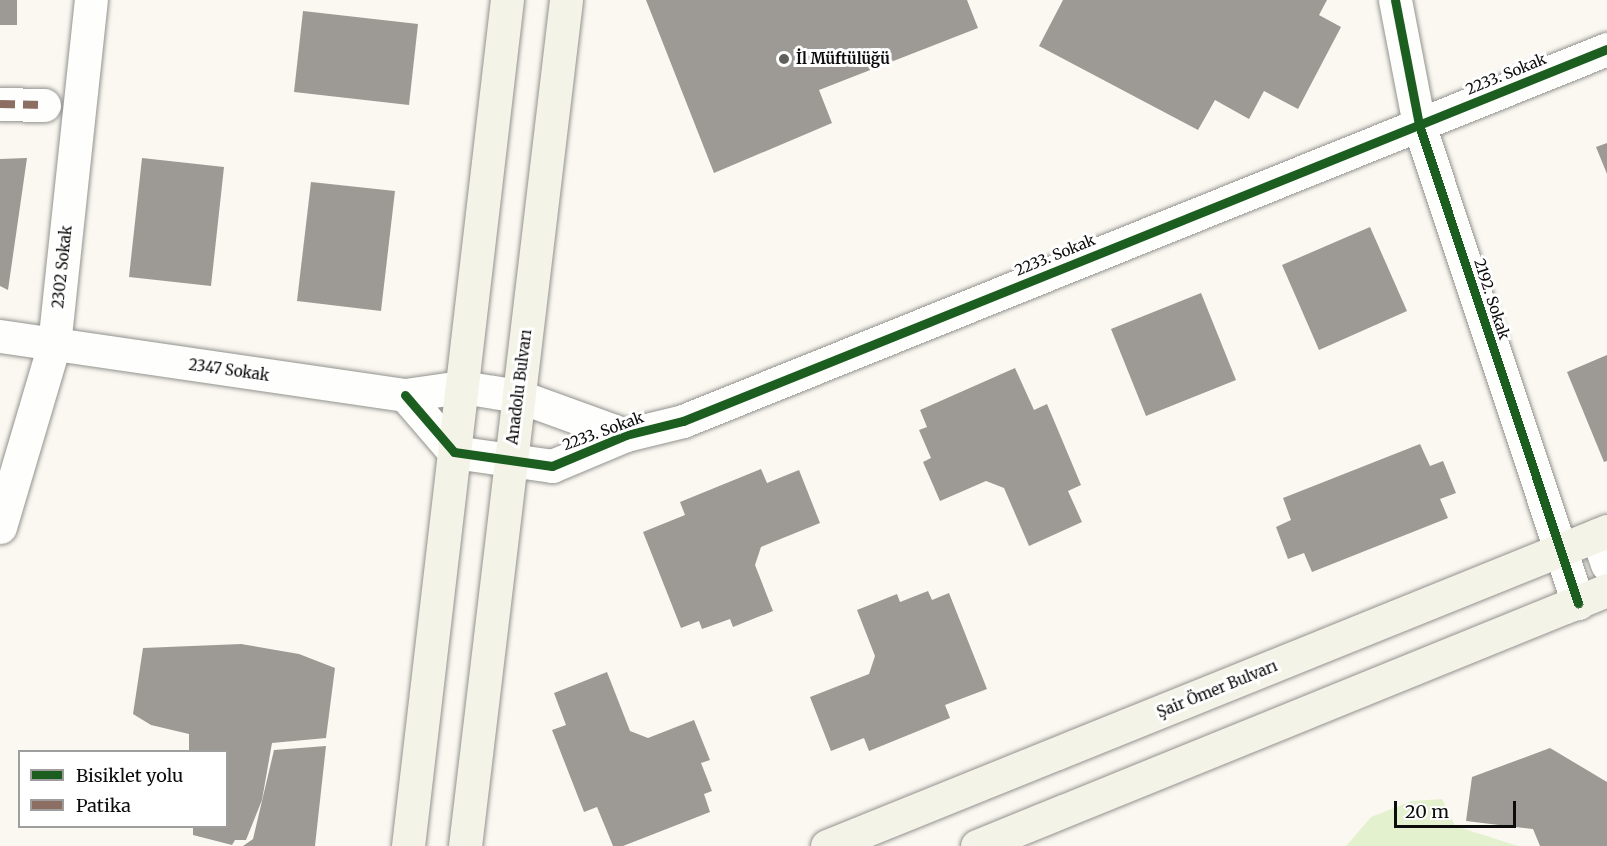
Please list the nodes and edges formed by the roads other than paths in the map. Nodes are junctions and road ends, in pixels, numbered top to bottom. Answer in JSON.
{"nodes":[{"id":1,"x":91,"y":0,"type":"edge"},
{"id":2,"x":507,"y":0,"type":"edge"},
{"id":3,"x":566,"y":0,"type":"edge"},
{"id":4,"x":1395,"y":0,"type":"edge"},
{"id":5,"x":1607,"y":49,"type":"edge"},
{"id":6,"x":0,"y":104,"type":"edge"},
{"id":7,"x":44,"y":105,"type":"dead end"},
{"id":8,"x":1419,"y":125,"type":"junction"},
{"id":9,"x":0,"y":336,"type":"edge"},
{"id":10,"x":54,"y":345,"type":"junction"},
{"id":11,"x":462,"y":387,"type":"junction"},
{"id":12,"x":405,"y":395,"type":"junction"},
{"id":13,"x":518,"y":396,"type":"junction"},
{"id":14,"x":626,"y":435,"type":"junction"},
{"id":15,"x":453,"y":452,"type":"junction"},
{"id":16,"x":510,"y":461,"type":"junction"},
{"id":17,"x":0,"y":527,"type":"edge"},
{"id":18,"x":1604,"y":543,"type":"edge"},
{"id":19,"x":1560,"y":552,"type":"junction"},
{"id":20,"x":1607,"y":590,"type":"edge"},
{"id":21,"x":1578,"y":603,"type":"junction"},
{"id":22,"x":408,"y":846,"type":"edge"},
{"id":23,"x":465,"y":846,"type":"edge"},
{"id":24,"x":827,"y":846,"type":"edge"},
{"id":25,"x":978,"y":846,"type":"edge"}],
"edges":[{"from":1,"to":10,"type":"street","name":"2302 Sokak"},
{"from":2,"to":11,"type":"main road"},
{"from":3,"to":13,"type":"main road","name":"Anadolu Bulvarı"},
{"from":4,"to":8,"type":"street","name":"2192. Sokak"},
{"from":5,"to":8,"type":"street","name":"2233. Sokak"},
{"from":6,"to":7,"type":"street"},
{"from":8,"to":14,"type":"street","name":"2233. Sokak"},
{"from":8,"to":19,"type":"street","name":"2192. Sokak"},
{"from":9,"to":10,"type":"street","name":"2347 Sokak"},
{"from":10,"to":12,"type":"street","name":"2347 Sokak"},
{"from":10,"to":17,"type":"street","name":"2302 Sokak"},
{"from":11,"to":12,"type":"street","name":"2347 Sokak"},
{"from":11,"to":13,"type":"street","name":"2233. Sokak"},
{"from":11,"to":15,"type":"main road"},
{"from":12,"to":15,"type":"street"},
{"from":13,"to":14,"type":"street","name":"2233. Sokak"},
{"from":13,"to":16,"type":"main road","name":"Anadolu Bulvarı"},
{"from":14,"to":16,"type":"street","name":"2233. Sokak"},
{"from":15,"to":16,"type":"street","name":"2233. Sokak"},
{"from":15,"to":22,"type":"main road"},
{"from":16,"to":23,"type":"main road","name":"Anadolu Bulvarı"},
{"from":18,"to":19,"type":"main road","name":"Şair Ömer Bulvarı"},
{"from":19,"to":21,"type":"street","name":"2192. Sokak"},
{"from":19,"to":24,"type":"main road","name":"Şair Ömer Bulvarı"},
{"from":20,"to":21,"type":"main road"},
{"from":21,"to":25,"type":"main road"}]}
